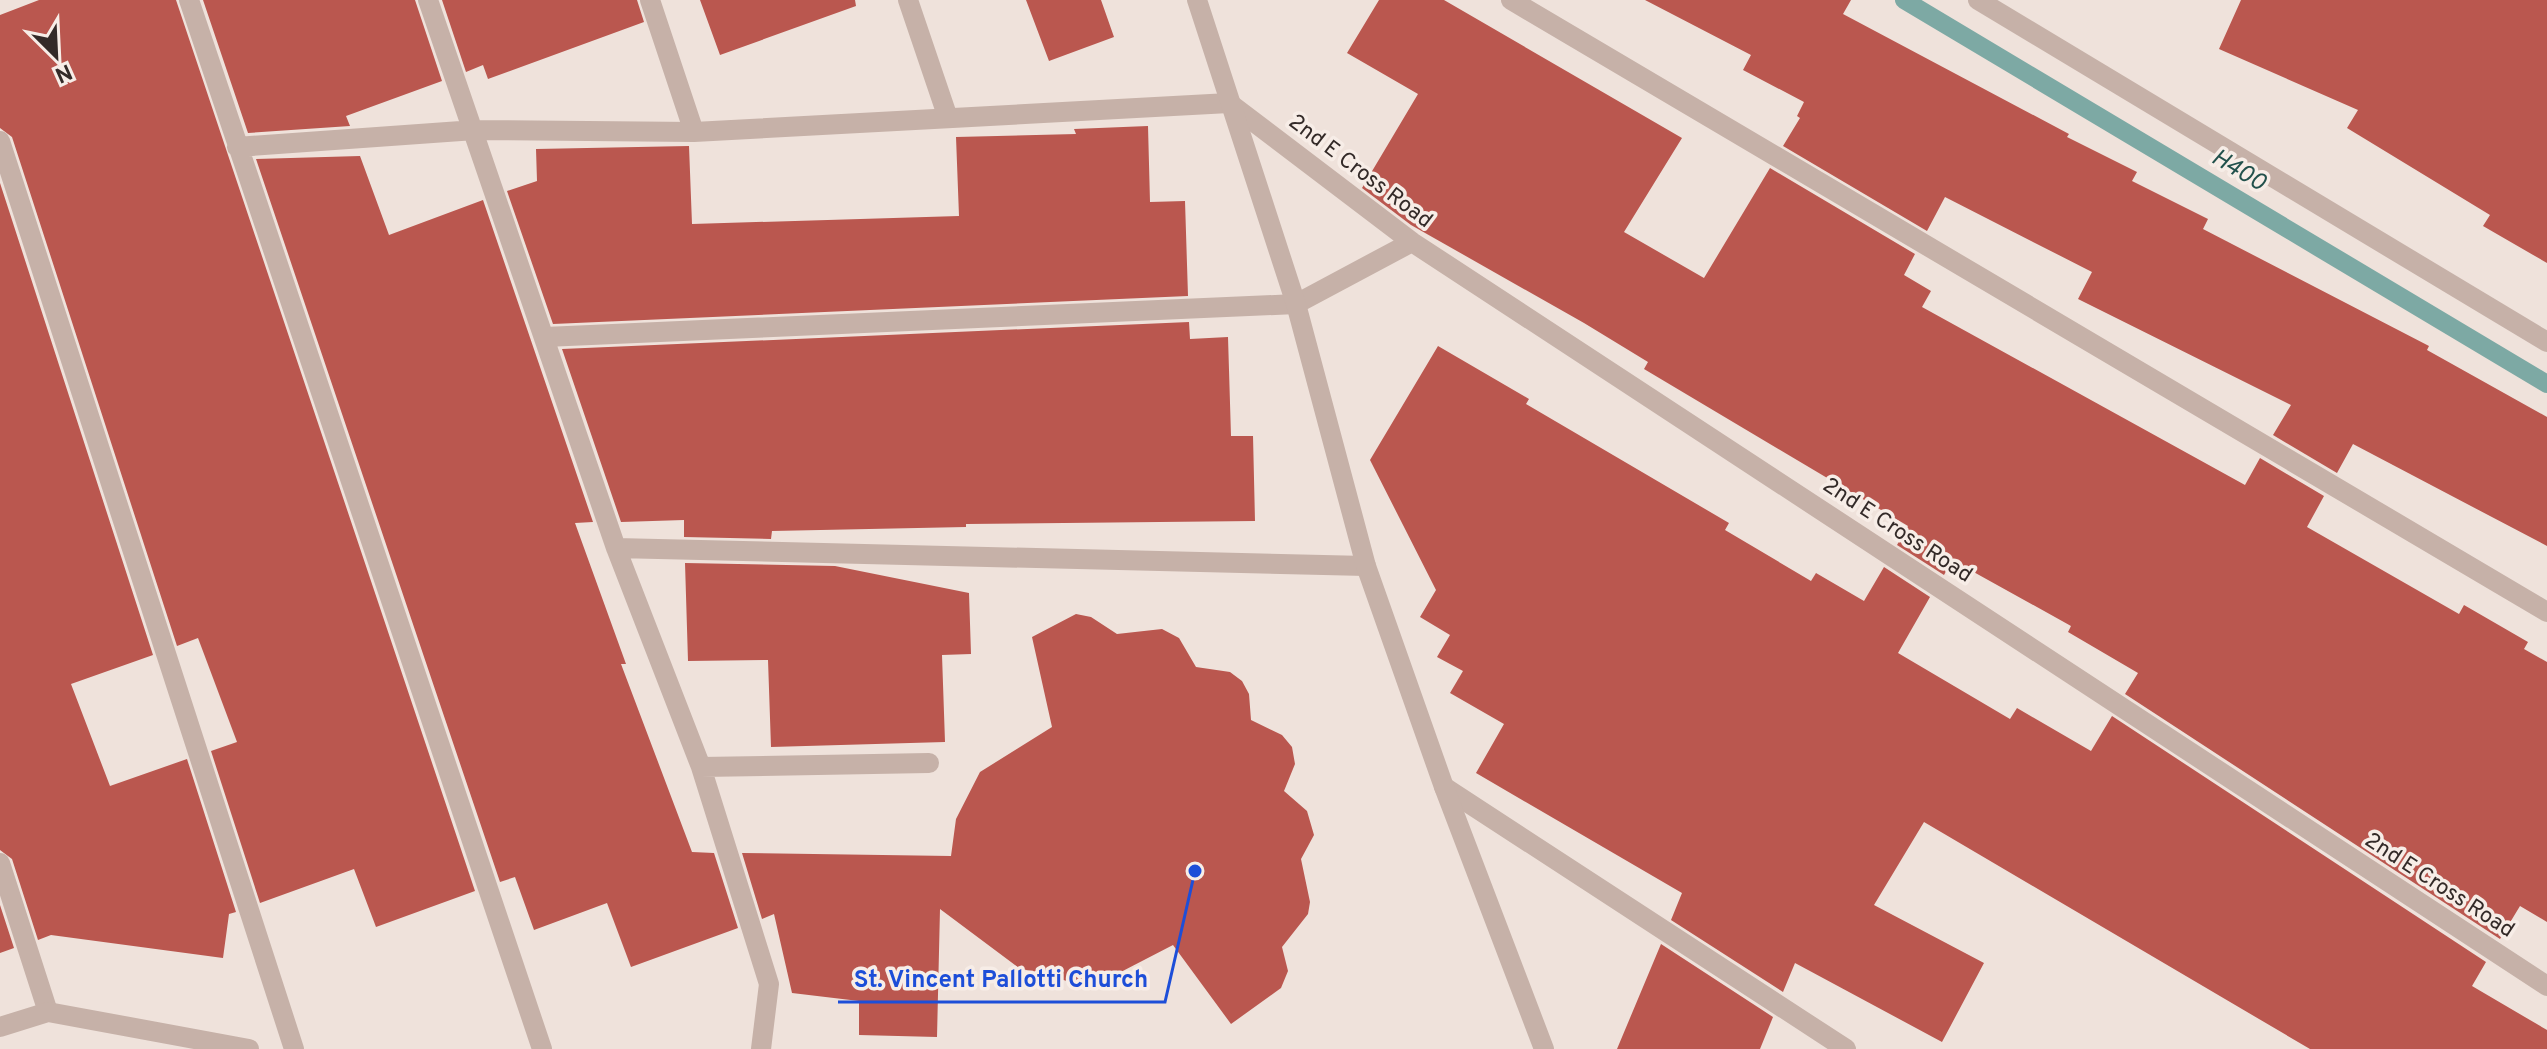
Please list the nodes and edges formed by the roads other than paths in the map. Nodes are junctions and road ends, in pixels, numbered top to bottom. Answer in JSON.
{"nodes":[{"id":1,"x":189,"y":0,"type":"edge"},
{"id":2,"x":428,"y":0,"type":"edge"},
{"id":3,"x":650,"y":0,"type":"edge"},
{"id":4,"x":908,"y":0,"type":"edge"},
{"id":5,"x":1197,"y":0,"type":"edge"},
{"id":6,"x":1511,"y":0,"type":"edge"},
{"id":7,"x":1978,"y":0,"type":"edge"},
{"id":8,"x":1229,"y":103,"type":"junction"},
{"id":9,"x":948,"y":118,"type":"junction"},
{"id":10,"x":475,"y":130,"type":"junction"},
{"id":11,"x":694,"y":132,"type":"junction"},
{"id":12,"x":0,"y":141,"type":"edge"},
{"id":13,"x":237,"y":147,"type":"junction"},
{"id":14,"x":1412,"y":242,"type":"junction"},
{"id":15,"x":1296,"y":304,"type":"junction"},
{"id":16,"x":545,"y":337,"type":"junction"},
{"id":17,"x":2547,"y":342,"type":"edge"},
{"id":18,"x":616,"y":548,"type":"junction"},
{"id":19,"x":1366,"y":566,"type":"junction"},
{"id":20,"x":2547,"y":612,"type":"edge"},
{"id":21,"x":929,"y":763,"type":"dead end"},
{"id":22,"x":701,"y":767,"type":"junction"},
{"id":23,"x":1444,"y":787,"type":"junction"},
{"id":24,"x":0,"y":863,"type":"edge"},
{"id":25,"x":2547,"y":986,"type":"edge"},
{"id":26,"x":48,"y":1012,"type":"junction"},
{"id":27,"x":0,"y":1027,"type":"edge"},
{"id":28,"x":249,"y":1049,"type":"edge"},
{"id":29,"x":294,"y":1049,"type":"edge"},
{"id":30,"x":542,"y":1049,"type":"edge"},
{"id":31,"x":761,"y":1049,"type":"edge"},
{"id":32,"x":1544,"y":1049,"type":"edge"},
{"id":33,"x":1846,"y":1049,"type":"edge"}],
"edges":[{"from":1,"to":13,"type":"street"},
{"from":2,"to":10,"type":"street"},
{"from":3,"to":11,"type":"street"},
{"from":4,"to":9,"type":"street"},
{"from":5,"to":8,"type":"street"},
{"from":6,"to":20,"type":"street"},
{"from":7,"to":17,"type":"street"},
{"from":8,"to":9,"type":"street"},
{"from":8,"to":14,"type":"street","name":"2nd E Cross Road"},
{"from":8,"to":15,"type":"street"},
{"from":9,"to":11,"type":"street"},
{"from":10,"to":11,"type":"street"},
{"from":10,"to":13,"type":"street"},
{"from":10,"to":16,"type":"street"},
{"from":12,"to":29,"type":"street"},
{"from":13,"to":30,"type":"street"},
{"from":14,"to":15,"type":"street"},
{"from":14,"to":25,"type":"street","name":"2nd E Cross Road"},
{"from":15,"to":16,"type":"street"},
{"from":15,"to":19,"type":"street"},
{"from":16,"to":18,"type":"street"},
{"from":18,"to":19,"type":"street"},
{"from":18,"to":22,"type":"street"},
{"from":19,"to":23,"type":"street"},
{"from":21,"to":22,"type":"street"},
{"from":22,"to":31,"type":"street"},
{"from":23,"to":32,"type":"street"},
{"from":23,"to":33,"type":"street"},
{"from":24,"to":26,"type":"street"},
{"from":26,"to":27,"type":"street"},
{"from":26,"to":28,"type":"street"}]}
